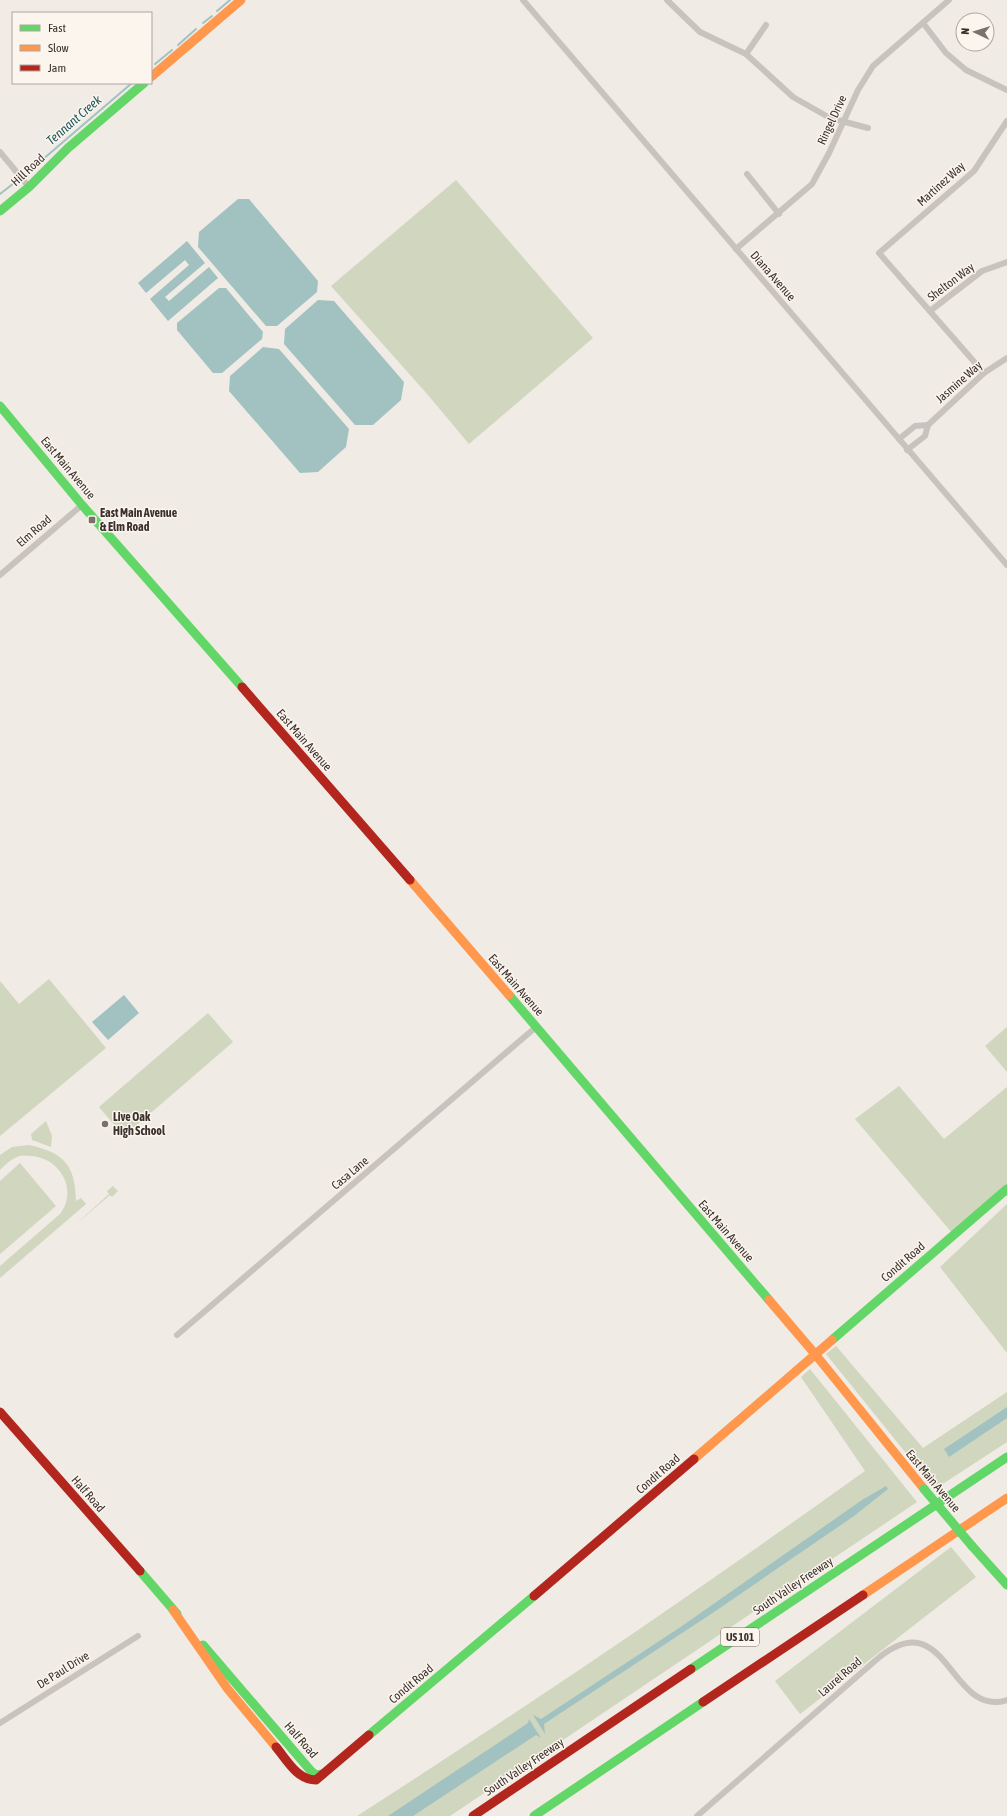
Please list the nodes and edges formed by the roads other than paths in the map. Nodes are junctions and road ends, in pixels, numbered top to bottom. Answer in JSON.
{"nodes":[{"id":1,"x":241,"y":0,"type":"edge"},
{"id":2,"x":523,"y":0,"type":"edge"},
{"id":3,"x":666,"y":0,"type":"edge"},
{"id":4,"x":949,"y":0,"type":"edge"},
{"id":5,"x":923,"y":23,"type":"junction"},
{"id":6,"x":766,"y":25,"type":"dead end"},
{"id":7,"x":746,"y":54,"type":"junction"},
{"id":8,"x":152,"y":76,"type":"edge"},
{"id":9,"x":143,"y":84,"type":"edge"},
{"id":10,"x":1007,"y":90,"type":"edge"},
{"id":11,"x":1007,"y":121,"type":"edge"},
{"id":12,"x":843,"y":122,"type":"junction"},
{"id":13,"x":868,"y":128,"type":"dead end"},
{"id":14,"x":0,"y":152,"type":"edge"},
{"id":15,"x":747,"y":174,"type":"dead end"},
{"id":16,"x":29,"y":186,"type":"junction"},
{"id":17,"x":0,"y":211,"type":"edge"},
{"id":18,"x":779,"y":214,"type":"junction"},
{"id":19,"x":736,"y":250,"type":"junction"},
{"id":20,"x":1007,"y":262,"type":"edge"},
{"id":21,"x":930,"y":311,"type":"junction"},
{"id":22,"x":1007,"y":358,"type":"edge"},
{"id":23,"x":984,"y":373,"type":"junction"},
{"id":24,"x":0,"y":406,"type":"edge"},
{"id":25,"x":928,"y":425,"type":"junction"},
{"id":26,"x":899,"y":440,"type":"junction"},
{"id":27,"x":907,"y":450,"type":"junction"},
{"id":28,"x":82,"y":505,"type":"junction"},
{"id":29,"x":1007,"y":565,"type":"edge"},
{"id":30,"x":0,"y":575,"type":"edge"},
{"id":31,"x":536,"y":1027,"type":"junction"},
{"id":32,"x":1007,"y":1189,"type":"edge"},
{"id":33,"x":177,"y":1335,"type":"dead end"},
{"id":34,"x":815,"y":1354,"type":"junction"},
{"id":35,"x":0,"y":1412,"type":"edge"},
{"id":36,"x":1007,"y":1457,"type":"edge"},
{"id":37,"x":1007,"y":1498,"type":"edge"},
{"id":38,"x":1007,"y":1584,"type":"edge"},
{"id":39,"x":138,"y":1636,"type":"dead end"},
{"id":40,"x":1007,"y":1700,"type":"edge"},
{"id":41,"x":0,"y":1723,"type":"edge"},
{"id":42,"x":323,"y":1774,"type":"joint"},
{"id":43,"x":473,"y":1816,"type":"edge"},
{"id":44,"x":534,"y":1816,"type":"edge"},
{"id":45,"x":697,"y":1816,"type":"edge"}],
"edges":[{"from":1,"to":8,"type":"main road"},
{"from":2,"to":19,"type":"street","name":"Diana Avenue"},
{"from":3,"to":7,"type":"street"},
{"from":4,"to":5,"type":"street","name":"Ringel Drive"},
{"from":5,"to":10,"type":"street"},
{"from":5,"to":12,"type":"street","name":"Ringel Drive"},
{"from":6,"to":7,"type":"street"},
{"from":7,"to":12,"type":"street"},
{"from":9,"to":16,"type":"main road","name":"Hill Road"},
{"from":11,"to":21,"type":"street","name":"Martinez Way"},
{"from":12,"to":13,"type":"street"},
{"from":12,"to":18,"type":"street","name":"Ringel Drive"},
{"from":14,"to":16,"type":"street"},
{"from":15,"to":18,"type":"street"},
{"from":16,"to":17,"type":"main road","name":"Hill Road"},
{"from":18,"to":19,"type":"street","name":"Ringel Drive"},
{"from":19,"to":26,"type":"street","name":"Diana Avenue"},
{"from":20,"to":21,"type":"street","name":"Shelton Way"},
{"from":21,"to":23,"type":"street"},
{"from":22,"to":23,"type":"street","name":"Jasmine Way"},
{"from":23,"to":25,"type":"street","name":"Jasmine Way"},
{"from":24,"to":28,"type":"main road","name":"East Main Avenue"},
{"from":25,"to":26,"type":"street","name":"Jasmine Way"},
{"from":25,"to":27,"type":"street","name":"Jasmine Way"},
{"from":26,"to":27,"type":"street","name":"Diana Avenue"},
{"from":27,"to":29,"type":"street","name":"Diana Avenue"},
{"from":28,"to":30,"type":"street","name":"Elm Road"},
{"from":28,"to":31,"type":"main road","name":"East Main Avenue"},
{"from":31,"to":33,"type":"street","name":"Casa Lane"},
{"from":31,"to":34,"type":"main road","name":"East Main Avenue"},
{"from":32,"to":34,"type":"main road","name":"Condit Road"},
{"from":34,"to":38,"type":"main road","name":"East Main Avenue","bridge":true},
{"from":34,"to":42,"type":"main road","name":"Condit Road"},
{"from":35,"to":42,"type":"main road","name":"Half Road"},
{"from":36,"to":43,"type":"main road","name":"South Valley Freeway","number":"US 101"},
{"from":37,"to":44,"type":"main road","number":"US 101"},
{"from":39,"to":41,"type":"street","name":"De Paul Drive"},
{"from":40,"to":45,"type":"street","name":"Laurel Road"}]}
